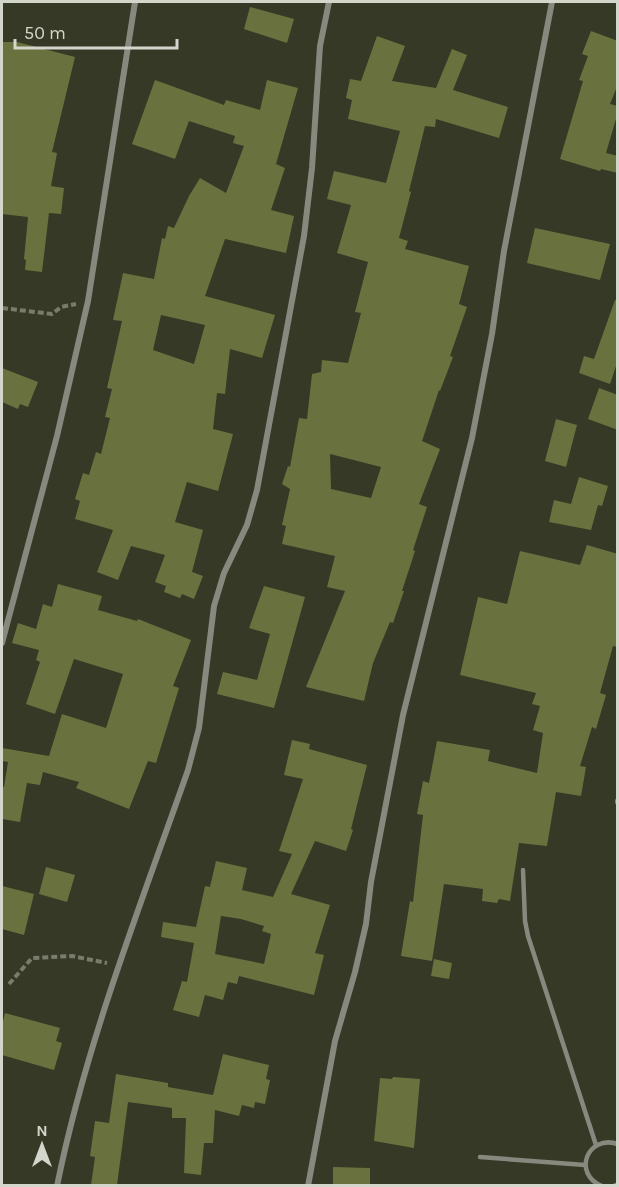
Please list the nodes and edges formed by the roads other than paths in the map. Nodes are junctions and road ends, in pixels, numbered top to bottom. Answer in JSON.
{"nodes":[{"id":1,"x":135,"y":2,"type":"edge"},
{"id":2,"x":329,"y":2,"type":"edge"},
{"id":3,"x":552,"y":2,"type":"edge"},
{"id":4,"x":2,"y":643,"type":"edge"},
{"id":5,"x":523,"y":870,"type":"dead end"},
{"id":6,"x":618,"y":1144,"type":"edge"},
{"id":7,"x":596,"y":1145,"type":"junction"},
{"id":8,"x":480,"y":1157,"type":"dead end"},
{"id":9,"x":585,"y":1165,"type":"junction"},
{"id":10,"x":57,"y":1185,"type":"edge"},
{"id":11,"x":308,"y":1185,"type":"edge"},
{"id":12,"x":602,"y":1185,"type":"edge"}],
"edges":[{"from":1,"to":4,"type":"street"},
{"from":2,"to":10,"type":"street"},
{"from":3,"to":11,"type":"street"},
{"from":5,"to":7,"type":"lane"},
{"from":6,"to":7,"type":"lane"},
{"from":7,"to":9,"type":"lane"},
{"from":8,"to":9,"type":"lane"},
{"from":9,"to":12,"type":"lane"}]}
